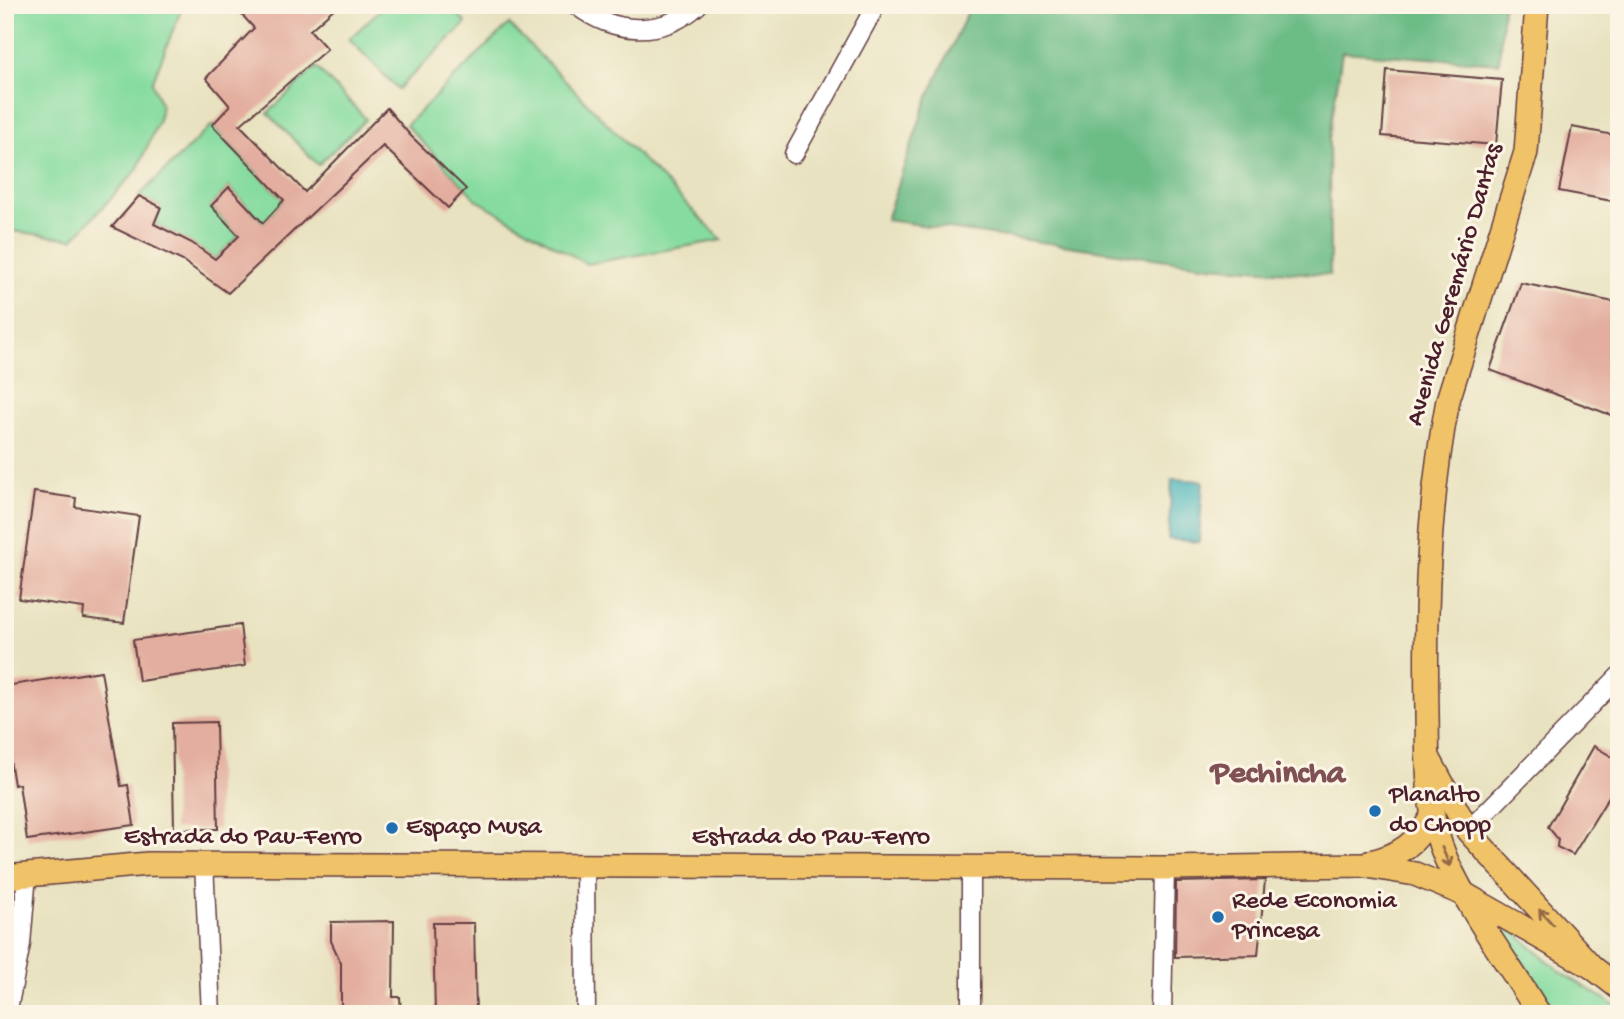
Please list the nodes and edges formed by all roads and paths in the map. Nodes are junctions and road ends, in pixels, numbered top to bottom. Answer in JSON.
{"nodes":[{"id":1,"x":576,"y":5,"type":"edge"},
{"id":2,"x":698,"y":5,"type":"edge"},
{"id":3,"x":876,"y":5,"type":"edge"},
{"id":4,"x":1537,"y":5,"type":"edge"},
{"id":5,"x":794,"y":154,"type":"dead end"},
{"id":6,"x":1619,"y":676,"type":"edge"},
{"id":7,"x":1428,"y":757,"type":"junction"},
{"id":8,"x":1432,"y":816,"type":"junction"},
{"id":9,"x":1468,"y":831,"type":"junction"},
{"id":10,"x":204,"y":863,"type":"junction"},
{"id":11,"x":585,"y":865,"type":"junction"},
{"id":12,"x":1362,"y":865,"type":"junction"},
{"id":13,"x":971,"y":866,"type":"junction"},
{"id":14,"x":1165,"y":868,"type":"junction"},
{"id":15,"x":16,"y":875,"type":"edge"},
{"id":16,"x":1466,"y":895,"type":"junction"},
{"id":17,"x":1592,"y":967,"type":"junction"},
{"id":18,"x":1619,"y":988,"type":"edge"},
{"id":19,"x":7,"y":1014,"type":"edge"},
{"id":20,"x":211,"y":1014,"type":"edge"},
{"id":21,"x":586,"y":1014,"type":"edge"},
{"id":22,"x":971,"y":1014,"type":"edge"},
{"id":23,"x":1162,"y":1014,"type":"edge"},
{"id":24,"x":1539,"y":1014,"type":"edge"}],
"edges":[{"from":1,"to":2,"type":"street"},
{"from":3,"to":5,"type":"street"},
{"from":4,"to":7,"type":"main road","name":"Avenida Geremário Dantas"},
{"from":6,"to":9,"type":"street"},
{"from":7,"to":8,"type":"main road","name":"Avenida Geremário Dantas"},
{"from":7,"to":9,"type":"main road"},
{"from":8,"to":12,"type":"main road"},
{"from":8,"to":16,"type":"main road","name":"Avenida Geremário Dantas","one_way":true},
{"from":17,"to":9,"type":"main road","one_way":true},
{"from":10,"to":11,"type":"main road","name":"Estrada do Pau-Ferro"},
{"from":10,"to":15,"type":"main road","name":"Estrada do Pau-Ferro"},
{"from":10,"to":20,"type":"street"},
{"from":11,"to":13,"type":"main road","name":"Estrada do Pau-Ferro"},
{"from":11,"to":21,"type":"street"},
{"from":12,"to":14,"type":"main road","name":"Estrada do Pau-Ferro"},
{"from":12,"to":16,"type":"main road","name":"Estrada do Pau-Ferro"},
{"from":13,"to":14,"type":"main road","name":"Estrada do Pau-Ferro"},
{"from":13,"to":22,"type":"street"},
{"from":14,"to":23,"type":"street"},
{"from":15,"to":19,"type":"street"},
{"from":16,"to":17,"type":"main road","name":"Estrada do Pau-Ferro"},
{"from":16,"to":24,"type":"main road","name":"Avenida Geremário Dantas"},
{"from":17,"to":18,"type":"main road"}]}
